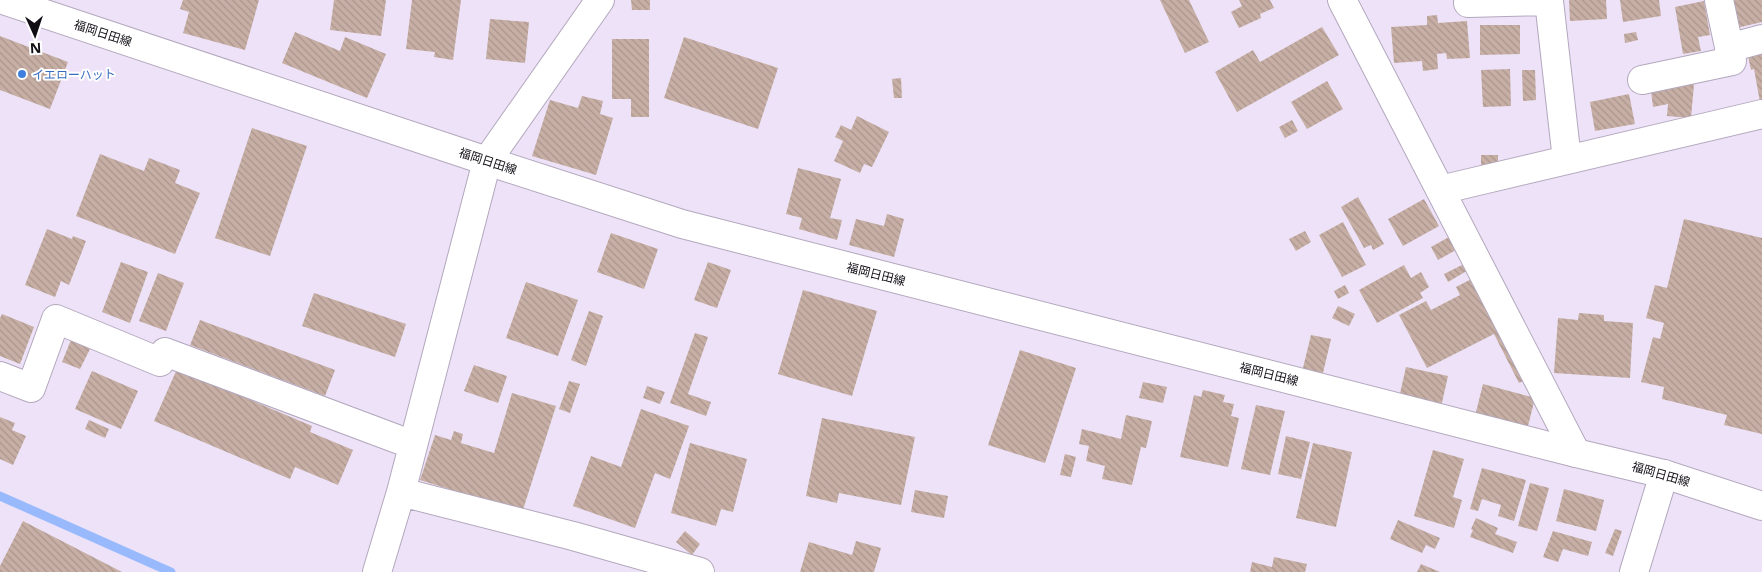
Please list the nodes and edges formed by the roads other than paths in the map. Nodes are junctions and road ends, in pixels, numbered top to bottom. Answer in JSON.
{"nodes":[{"id":1,"x":3,"y":0,"type":"edge"},
{"id":2,"x":600,"y":0,"type":"edge"},
{"id":3,"x":1342,"y":0,"type":"edge"},
{"id":4,"x":1719,"y":0,"type":"edge"},
{"id":5,"x":1468,"y":2,"type":"dead end"},
{"id":6,"x":1762,"y":39,"type":"edge"},
{"id":7,"x":1729,"y":48,"type":"junction"},
{"id":8,"x":1642,"y":80,"type":"dead end"},
{"id":9,"x":1762,"y":114,"type":"edge"},
{"id":10,"x":1567,"y":160,"type":"junction"},
{"id":11,"x":486,"y":161,"type":"junction"},
{"id":12,"x":1440,"y":190,"type":"junction"},
{"id":13,"x":0,"y":376,"type":"edge"},
{"id":14,"x":413,"y":445,"type":"junction"},
{"id":15,"x":1576,"y":453,"type":"junction"},
{"id":16,"x":1664,"y":474,"type":"junction"},
{"id":17,"x":401,"y":492,"type":"junction"},
{"id":18,"x":1762,"y":506,"type":"edge"},
{"id":19,"x":377,"y":572,"type":"edge"},
{"id":20,"x":700,"y":572,"type":"edge"},
{"id":21,"x":1634,"y":572,"type":"edge"}],
"edges":[{"from":1,"to":11,"type":"street","name":"福岡日田線"},
{"from":2,"to":11,"type":"street"},
{"from":3,"to":12,"type":"street"},
{"from":4,"to":7,"type":"street"},
{"from":5,"to":10,"type":"street"},
{"from":6,"to":7,"type":"street"},
{"from":7,"to":8,"type":"street"},
{"from":9,"to":10,"type":"street"},
{"from":10,"to":12,"type":"street"},
{"from":11,"to":14,"type":"street"},
{"from":11,"to":15,"type":"street","name":"福岡日田線"},
{"from":12,"to":15,"type":"street"},
{"from":13,"to":14,"type":"street"},
{"from":14,"to":17,"type":"street"},
{"from":15,"to":16,"type":"street","name":"福岡日田線"},
{"from":16,"to":18,"type":"street","name":"福岡日田線"},
{"from":16,"to":21,"type":"street"},
{"from":17,"to":19,"type":"street"},
{"from":17,"to":20,"type":"street"}]}
